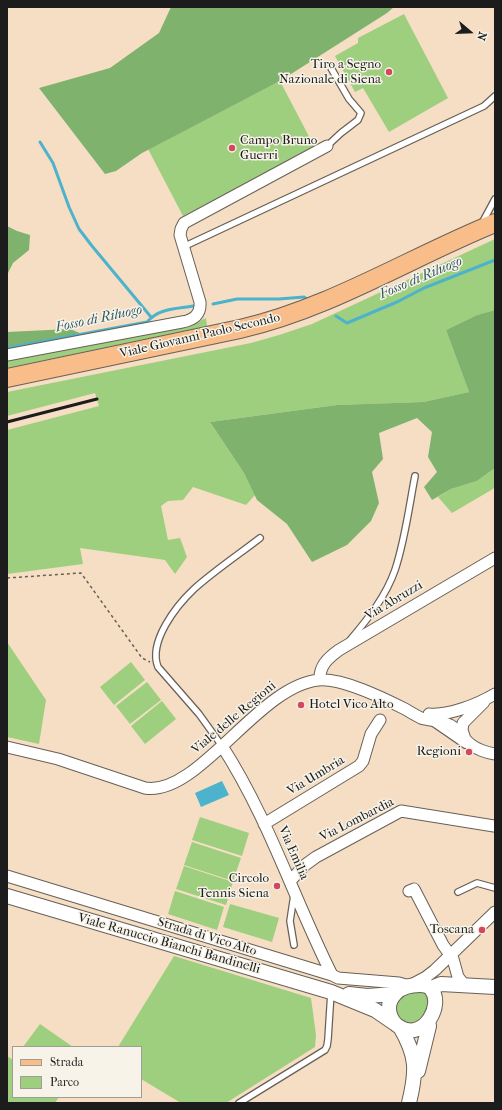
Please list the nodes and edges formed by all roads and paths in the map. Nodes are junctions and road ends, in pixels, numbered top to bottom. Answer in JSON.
{"nodes":[{"id":1,"x":331,"y":68,"type":"dead end"},
{"id":2,"x":495,"y":96,"type":"edge"},
{"id":3,"x":327,"y":146,"type":"joint"},
{"id":4,"x":495,"y":199,"type":"edge"},
{"id":5,"x":495,"y":223,"type":"edge"},
{"id":6,"x":478,"y":230,"type":"junction"},
{"id":7,"x":183,"y":247,"type":"junction"},
{"id":8,"x":7,"y":355,"type":"edge"},
{"id":9,"x":7,"y":378,"type":"edge"},
{"id":10,"x":415,"y":476,"type":"dead end"},
{"id":11,"x":260,"y":538,"type":"dead end"},
{"id":12,"x":495,"y":558,"type":"edge"},
{"id":13,"x":7,"y":578,"type":"edge"},
{"id":14,"x":344,"y":646,"type":"junction"},
{"id":15,"x":158,"y":667,"type":"junction"},
{"id":16,"x":320,"y":680,"type":"junction"},
{"id":17,"x":493,"y":695,"type":"edge"},
{"id":18,"x":407,"y":710,"type":"junction"},
{"id":19,"x":380,"y":720,"type":"dead end"},
{"id":20,"x":429,"y":720,"type":"junction"},
{"id":21,"x":465,"y":739,"type":"junction"},
{"id":22,"x":222,"y":746,"type":"junction"},
{"id":23,"x":7,"y":747,"type":"edge"},
{"id":24,"x":492,"y":753,"type":"edge"},
{"id":25,"x":264,"y":824,"type":"junction"},
{"id":26,"x":494,"y":826,"type":"edge"},
{"id":27,"x":7,"y":876,"type":"edge"},
{"id":28,"x":290,"y":881,"type":"junction"},
{"id":29,"x":495,"y":888,"type":"edge"},
{"id":30,"x":409,"y":891,"type":"dead end"},
{"id":31,"x":458,"y":892,"type":"dead end"},
{"id":32,"x":295,"y":893,"type":"junction"},
{"id":33,"x":7,"y":896,"type":"edge"},
{"id":34,"x":495,"y":912,"type":"edge"},
{"id":35,"x":294,"y":945,"type":"dead end"},
{"id":36,"x":451,"y":954,"type":"junction"},
{"id":37,"x":332,"y":975,"type":"junction"},
{"id":38,"x":410,"y":985,"type":"junction"},
{"id":39,"x":464,"y":986,"type":"junction"},
{"id":40,"x":495,"y":988,"type":"edge"},
{"id":41,"x":331,"y":992,"type":"junction"},
{"id":42,"x":432,"y":992,"type":"junction"},
{"id":43,"x":395,"y":994,"type":"junction"},
{"id":44,"x":428,"y":1022,"type":"junction"},
{"id":45,"x":397,"y":1025,"type":"junction"},
{"id":46,"x":410,"y":1098,"type":"edge"},
{"id":47,"x":239,"y":1103,"type":"edge"}],
"edges":[{"from":1,"to":3,"type":"lane"},
{"from":2,"to":7,"type":"lane"},
{"from":3,"to":7,"type":"street"},
{"from":4,"to":6,"type":"lane"},
{"from":5,"to":6,"type":"main road","name":"Viale Giovanni Paolo Secondo"},
{"from":6,"to":9,"type":"main road","name":"Viale Giovanni Paolo Secondo"},
{"from":7,"to":8,"type":"street"},
{"from":10,"to":14,"type":"lane"},
{"from":11,"to":15,"type":"lane"},
{"from":12,"to":14,"type":"street","name":"Via Abruzzi"},
{"from":13,"to":15,"type":"path"},
{"from":14,"to":16,"type":"street","name":"Via Abruzzi"},
{"from":15,"to":22,"type":"lane"},
{"from":16,"to":18,"type":"street","name":"Viale delle Regioni"},
{"from":16,"to":22,"type":"street","name":"Viale delle Regioni"},
{"from":17,"to":18,"type":"street"},
{"from":17,"to":21,"type":"street"},
{"from":18,"to":20,"type":"street","name":"Viale delle Regioni"},
{"from":19,"to":25,"type":"street","name":"Via Umbria"},
{"from":20,"to":21,"type":"street","name":"Viale delle Regioni"},
{"from":20,"to":24,"type":"lane"},
{"from":21,"to":24,"type":"street","name":"Viale delle Regioni"},
{"from":22,"to":23,"type":"street","name":"Viale delle Regioni"},
{"from":22,"to":25,"type":"street","name":"Via Emilia"},
{"from":25,"to":28,"type":"street","name":"Via Emilia"},
{"from":26,"to":28,"type":"street","name":"Via Lombardia"},
{"from":27,"to":37,"type":"street","name":"Strada di Vico Alto"},
{"from":28,"to":32,"type":"street","name":"Via Emilia"},
{"from":29,"to":31,"type":"lane"},
{"from":30,"to":36,"type":"street"},
{"from":32,"to":35,"type":"lane"},
{"from":32,"to":37,"type":"street","name":"Via Emilia"},
{"from":33,"to":41,"type":"street","name":"Viale Ranuccio Bianchi Bandinelli"},
{"from":34,"to":36,"type":"street"},
{"from":36,"to":38,"type":"street"},
{"from":36,"to":39,"type":"street"},
{"from":36,"to":42,"type":"street"},
{"from":37,"to":38,"type":"street","name":"Strada di Vico Alto"},
{"from":38,"to":42,"type":"street","name":"Strada di Vico Alto"},
{"from":38,"to":43,"type":"street"},
{"from":39,"to":40,"type":"street"},
{"from":39,"to":42,"type":"street"},
{"from":41,"to":43,"type":"street","name":"Viale Ranuccio Bianchi Bandinelli"},
{"from":41,"to":45,"type":"street","name":"Viale Ranuccio Bianchi Bandinelli"},
{"from":41,"to":47,"type":"lane"},
{"from":42,"to":44,"type":"street"},
{"from":43,"to":45,"type":"street"},
{"from":44,"to":45,"type":"street"},
{"from":44,"to":46,"type":"street"},
{"from":45,"to":46,"type":"street"}]}
